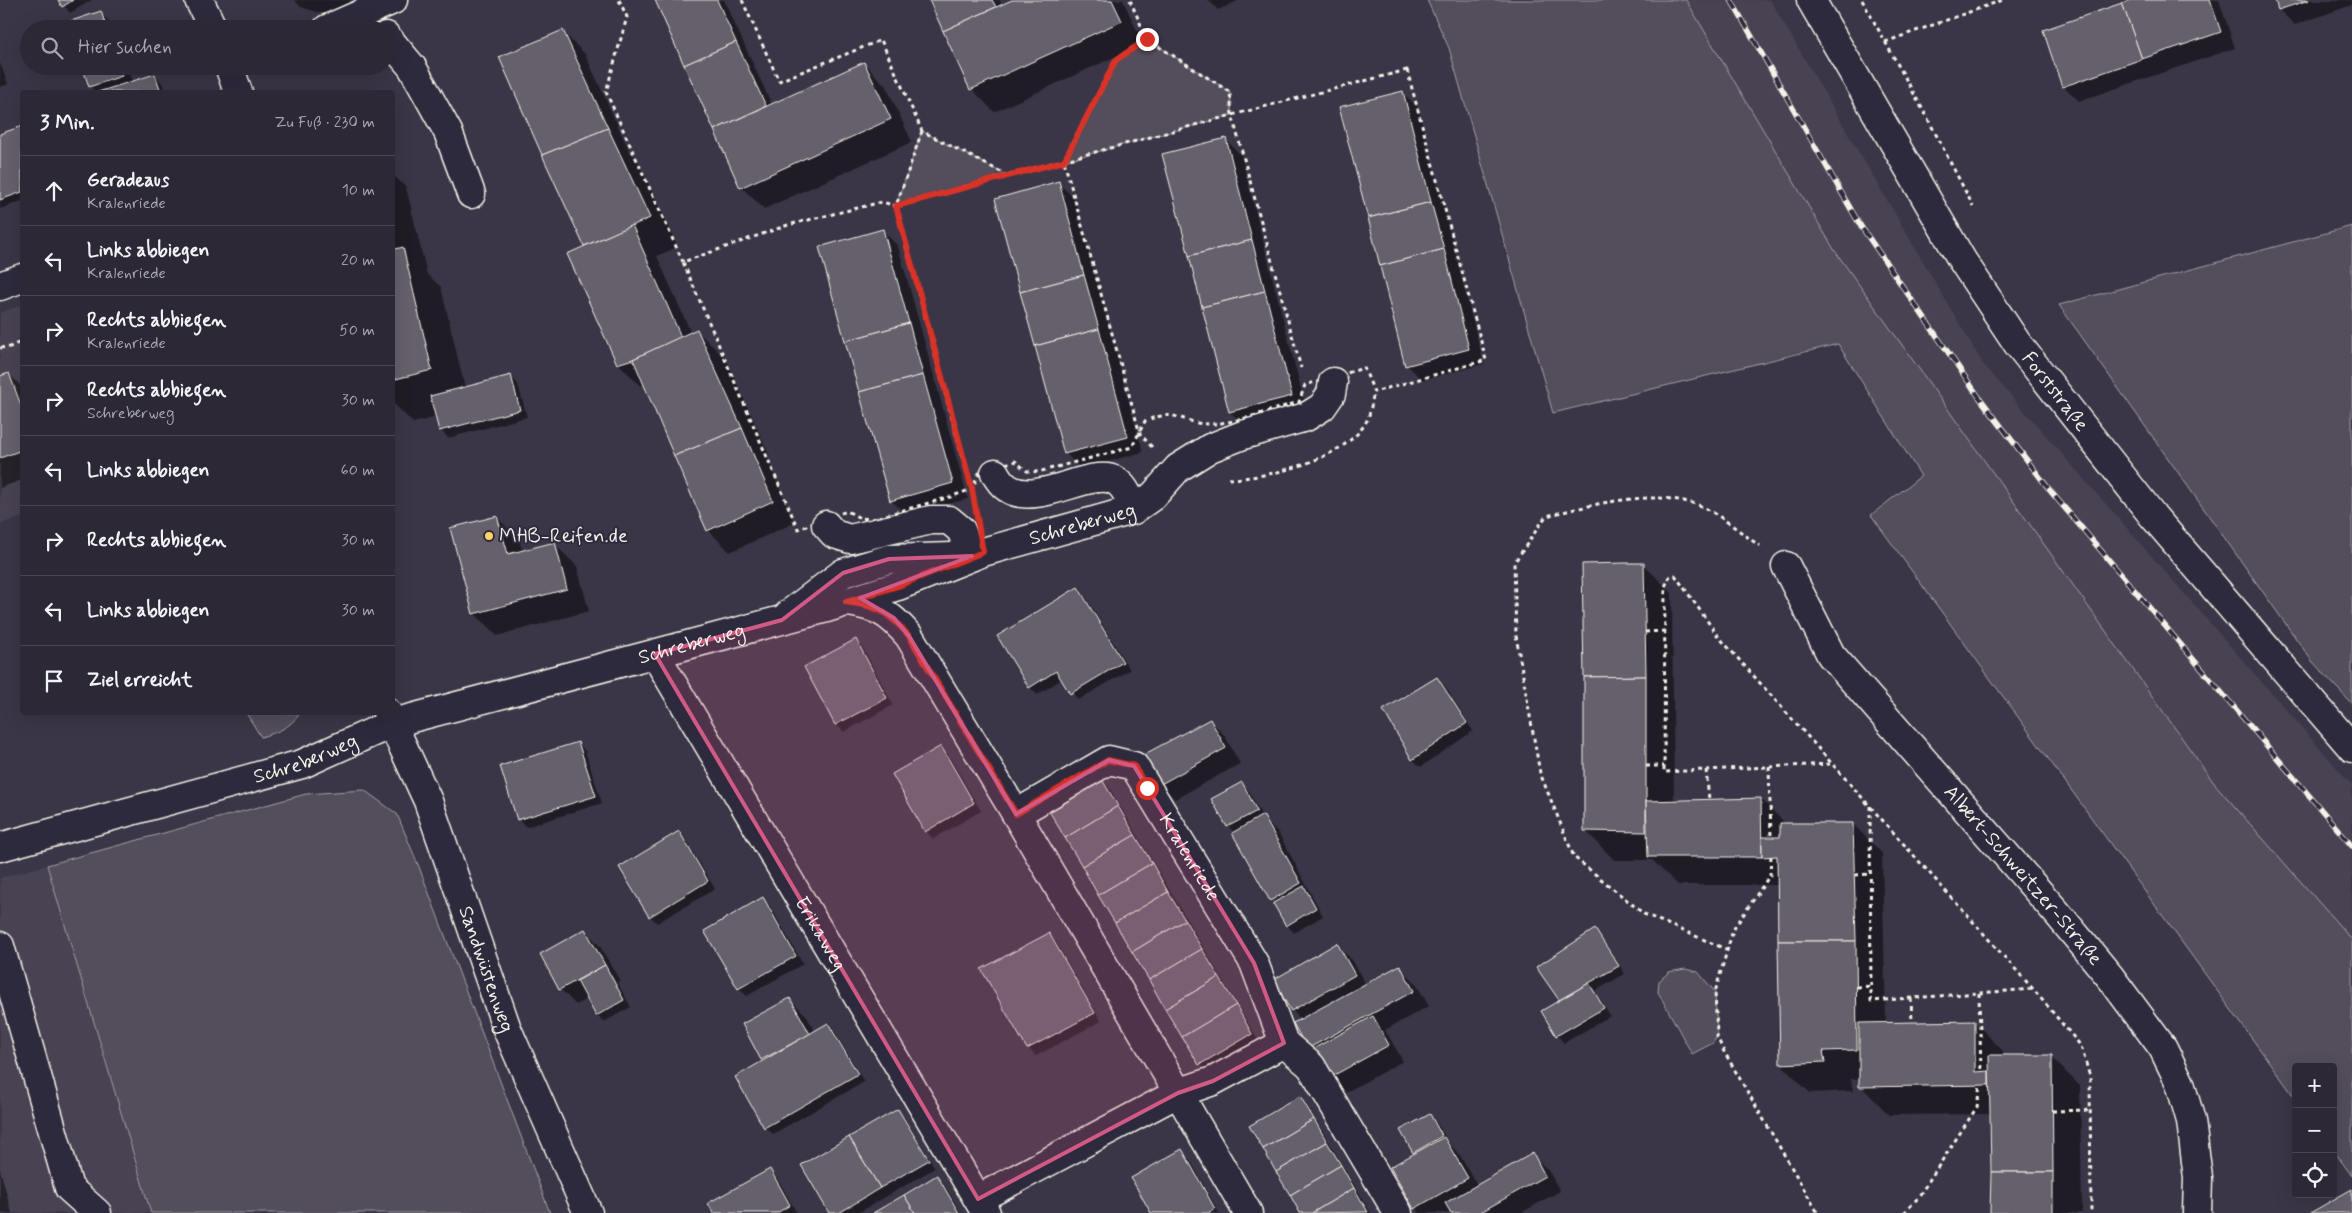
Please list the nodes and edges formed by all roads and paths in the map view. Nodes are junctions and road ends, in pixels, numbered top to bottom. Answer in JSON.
{"nodes":[{"id":1,"x":199,"y":0,"type":"edge"},
{"id":2,"x":393,"y":0,"type":"edge"},
{"id":3,"x":619,"y":0,"type":"edge"},
{"id":4,"x":742,"y":0,"type":"edge"},
{"id":5,"x":1130,"y":0,"type":"edge"},
{"id":6,"x":1811,"y":0,"type":"edge"},
{"id":7,"x":1862,"y":0,"type":"edge"},
{"id":8,"x":2003,"y":0,"type":"edge"},
{"id":9,"x":209,"y":20,"type":"edge"},
{"id":10,"x":373,"y":20,"type":"edge"},
{"id":11,"x":1147,"y":39,"type":"junction"},
{"id":12,"x":1885,"y":42,"type":"junction"},
{"id":13,"x":395,"y":47,"type":"edge"},
{"id":14,"x":1232,"y":115,"type":"junction"},
{"id":15,"x":922,"y":131,"type":"junction"},
{"id":16,"x":1064,"y":161,"type":"junction"},
{"id":17,"x":1006,"y":175,"type":"junction"},
{"id":18,"x":471,"y":194,"type":"dead end"},
{"id":19,"x":896,"y":206,"type":"junction"},
{"id":20,"x":1977,"y":214,"type":"dead end"},
{"id":21,"x":683,"y":262,"type":"junction"},
{"id":22,"x":20,"y":279,"type":"edge"},
{"id":23,"x":0,"y":286,"type":"edge"},
{"id":24,"x":20,"y":343,"type":"edge"},
{"id":25,"x":0,"y":348,"type":"edge"},
{"id":26,"x":1332,"y":382,"type":"dead end"},
{"id":27,"x":1306,"y":385,"type":"junction"},
{"id":28,"x":1374,"y":392,"type":"junction"},
{"id":29,"x":1140,"y":434,"type":"junction"},
{"id":30,"x":964,"y":461,"type":"dead end"},
{"id":31,"x":1178,"y":468,"type":"junction"},
{"id":32,"x":995,"y":473,"type":"dead end"},
{"id":33,"x":969,"y":480,"type":"dead end"},
{"id":34,"x":972,"y":489,"type":"junction"},
{"id":35,"x":973,"y":498,"type":"dead end"},
{"id":36,"x":1133,"y":510,"type":"junction"},
{"id":37,"x":826,"y":525,"type":"dead end"},
{"id":38,"x":972,"y":556,"type":"junction"},
{"id":39,"x":1786,"y":566,"type":"joint"},
{"id":40,"x":846,"y":602,"type":"junction"},
{"id":41,"x":782,"y":620,"type":"junction"},
{"id":42,"x":1665,"y":631,"type":"junction"},
{"id":43,"x":1645,"y":632,"type":"dead end"},
{"id":44,"x":655,"y":654,"type":"junction"},
{"id":45,"x":391,"y":716,"type":"edge"},
{"id":46,"x":2352,"y":748,"type":"edge"},
{"id":47,"x":1830,"y":764,"type":"junction"},
{"id":48,"x":1646,"y":766,"type":"dead end"},
{"id":49,"x":1664,"y":766,"type":"junction"},
{"id":50,"x":1769,"y":767,"type":"junction"},
{"id":51,"x":1706,"y":770,"type":"junction"},
{"id":52,"x":1709,"y":799,"type":"dead end"},
{"id":53,"x":1870,"y":805,"type":"junction"},
{"id":54,"x":1016,"y":814,"type":"junction"},
{"id":55,"x":1772,"y":837,"type":"dead end"},
{"id":56,"x":0,"y":847,"type":"edge"},
{"id":57,"x":1771,"y":856,"type":"dead end"},
{"id":58,"x":1870,"y":874,"type":"junction"},
{"id":59,"x":1855,"y":875,"type":"dead end"},
{"id":60,"x":0,"y":946,"type":"edge"},
{"id":61,"x":1728,"y":950,"type":"junction"},
{"id":62,"x":1871,"y":986,"type":"junction"},
{"id":63,"x":1857,"y":987,"type":"dead end"},
{"id":64,"x":2034,"y":990,"type":"junction"},
{"id":65,"x":1979,"y":993,"type":"junction"},
{"id":66,"x":1911,"y":998,"type":"junction"},
{"id":67,"x":1912,"y":1022,"type":"dead end"},
{"id":68,"x":1284,"y":1043,"type":"junction"},
{"id":69,"x":1980,"y":1072,"type":"dead end"},
{"id":70,"x":1980,"y":1086,"type":"dead end"},
{"id":71,"x":1178,"y":1093,"type":"junction"},
{"id":72,"x":2090,"y":1110,"type":"junction"},
{"id":73,"x":2052,"y":1111,"type":"dead end"},
{"id":74,"x":982,"y":1206,"type":"edge"},
{"id":75,"x":97,"y":1213,"type":"edge"},
{"id":76,"x":588,"y":1213,"type":"edge"},
{"id":77,"x":1248,"y":1213,"type":"edge"},
{"id":78,"x":1398,"y":1213,"type":"edge"},
{"id":79,"x":1818,"y":1213,"type":"edge"},
{"id":80,"x":1904,"y":1213,"type":"edge"},
{"id":81,"x":2091,"y":1213,"type":"edge"},
{"id":82,"x":2197,"y":1213,"type":"edge"}],
"edges":[{"from":1,"to":9,"type":"street"},
{"from":2,"to":10,"type":"street"},
{"from":3,"to":21,"type":"path"},
{"from":4,"to":15,"type":"path"},
{"from":5,"to":11,"type":"path"},
{"from":6,"to":46,"type":"street","name":"Forststraße"},
{"from":7,"to":12,"type":"path"},
{"from":8,"to":12,"type":"path"},
{"from":11,"to":14,"type":"path"},
{"from":11,"to":16,"type":"path"},
{"from":12,"to":20,"type":"path"},
{"from":13,"to":18,"type":"street"},
{"from":14,"to":16,"type":"path"},
{"from":14,"to":27,"type":"path"},
{"from":14,"to":28,"type":"path"},
{"from":15,"to":17,"type":"path"},
{"from":15,"to":19,"type":"path"},
{"from":16,"to":17,"type":"path"},
{"from":16,"to":29,"type":"path"},
{"from":17,"to":19,"type":"path"},
{"from":19,"to":21,"type":"path"},
{"from":19,"to":30,"type":"path"},
{"from":21,"to":34,"type":"path"},
{"from":22,"to":23,"type":"street"},
{"from":24,"to":25,"type":"path"},
{"from":26,"to":31,"type":"street","name":"Schreberweg"},
{"from":27,"to":28,"type":"path"},
{"from":27,"to":29,"type":"path"},
{"from":28,"to":31,"type":"path"},
{"from":29,"to":31,"type":"path"},
{"from":29,"to":34,"type":"path"},
{"from":31,"to":36,"type":"street","name":"Schreberweg"},
{"from":32,"to":36,"type":"street"},
{"from":33,"to":34,"type":"path"},
{"from":34,"to":35,"type":"path"},
{"from":36,"to":38,"type":"street","name":"Schreberweg"},
{"from":37,"to":38,"type":"street"},
{"from":38,"to":40,"type":"street","name":"Schreberweg"},
{"from":38,"to":41,"type":"street","name":"Schreberweg"},
{"from":39,"to":61,"type":"path"},
{"from":39,"to":82,"type":"street","name":"Albert-Schweitzer-Straße"},
{"from":40,"to":41,"type":"street","name":"Schreberweg"},
{"from":40,"to":54,"type":"street"},
{"from":41,"to":44,"type":"street","name":"Schreberweg"},
{"from":42,"to":43,"type":"path"},
{"from":42,"to":47,"type":"path"},
{"from":42,"to":49,"type":"path"},
{"from":44,"to":45,"type":"street","name":"Schreberweg"},
{"from":44,"to":74,"type":"street","name":"Erikaweg"},
{"from":45,"to":56,"type":"street","name":"Schreberweg"},
{"from":45,"to":76,"type":"street","name":"Sandwüstenweg"},
{"from":47,"to":50,"type":"path"},
{"from":47,"to":53,"type":"path"},
{"from":48,"to":49,"type":"path"},
{"from":49,"to":51,"type":"path"},
{"from":50,"to":51,"type":"path"},
{"from":50,"to":55,"type":"path"},
{"from":51,"to":52,"type":"path"},
{"from":53,"to":58,"type":"path"},
{"from":53,"to":64,"type":"path"},
{"from":54,"to":68,"type":"street","name":"Kralenriede"},
{"from":54,"to":71,"type":"street"},
{"from":57,"to":61,"type":"path"},
{"from":58,"to":59,"type":"path"},
{"from":58,"to":62,"type":"path"},
{"from":60,"to":75,"type":"street"},
{"from":61,"to":79,"type":"path"},
{"from":62,"to":63,"type":"path"},
{"from":62,"to":66,"type":"path"},
{"from":64,"to":65,"type":"path"},
{"from":64,"to":72,"type":"path"},
{"from":65,"to":66,"type":"path"},
{"from":65,"to":69,"type":"path"},
{"from":66,"to":67,"type":"path"},
{"from":68,"to":71,"type":"street"},
{"from":68,"to":78,"type":"street","name":"Kralenriede"},
{"from":70,"to":80,"type":"path"},
{"from":71,"to":74,"type":"street"},
{"from":71,"to":77,"type":"street"},
{"from":72,"to":73,"type":"path"},
{"from":72,"to":81,"type":"path"}]}
